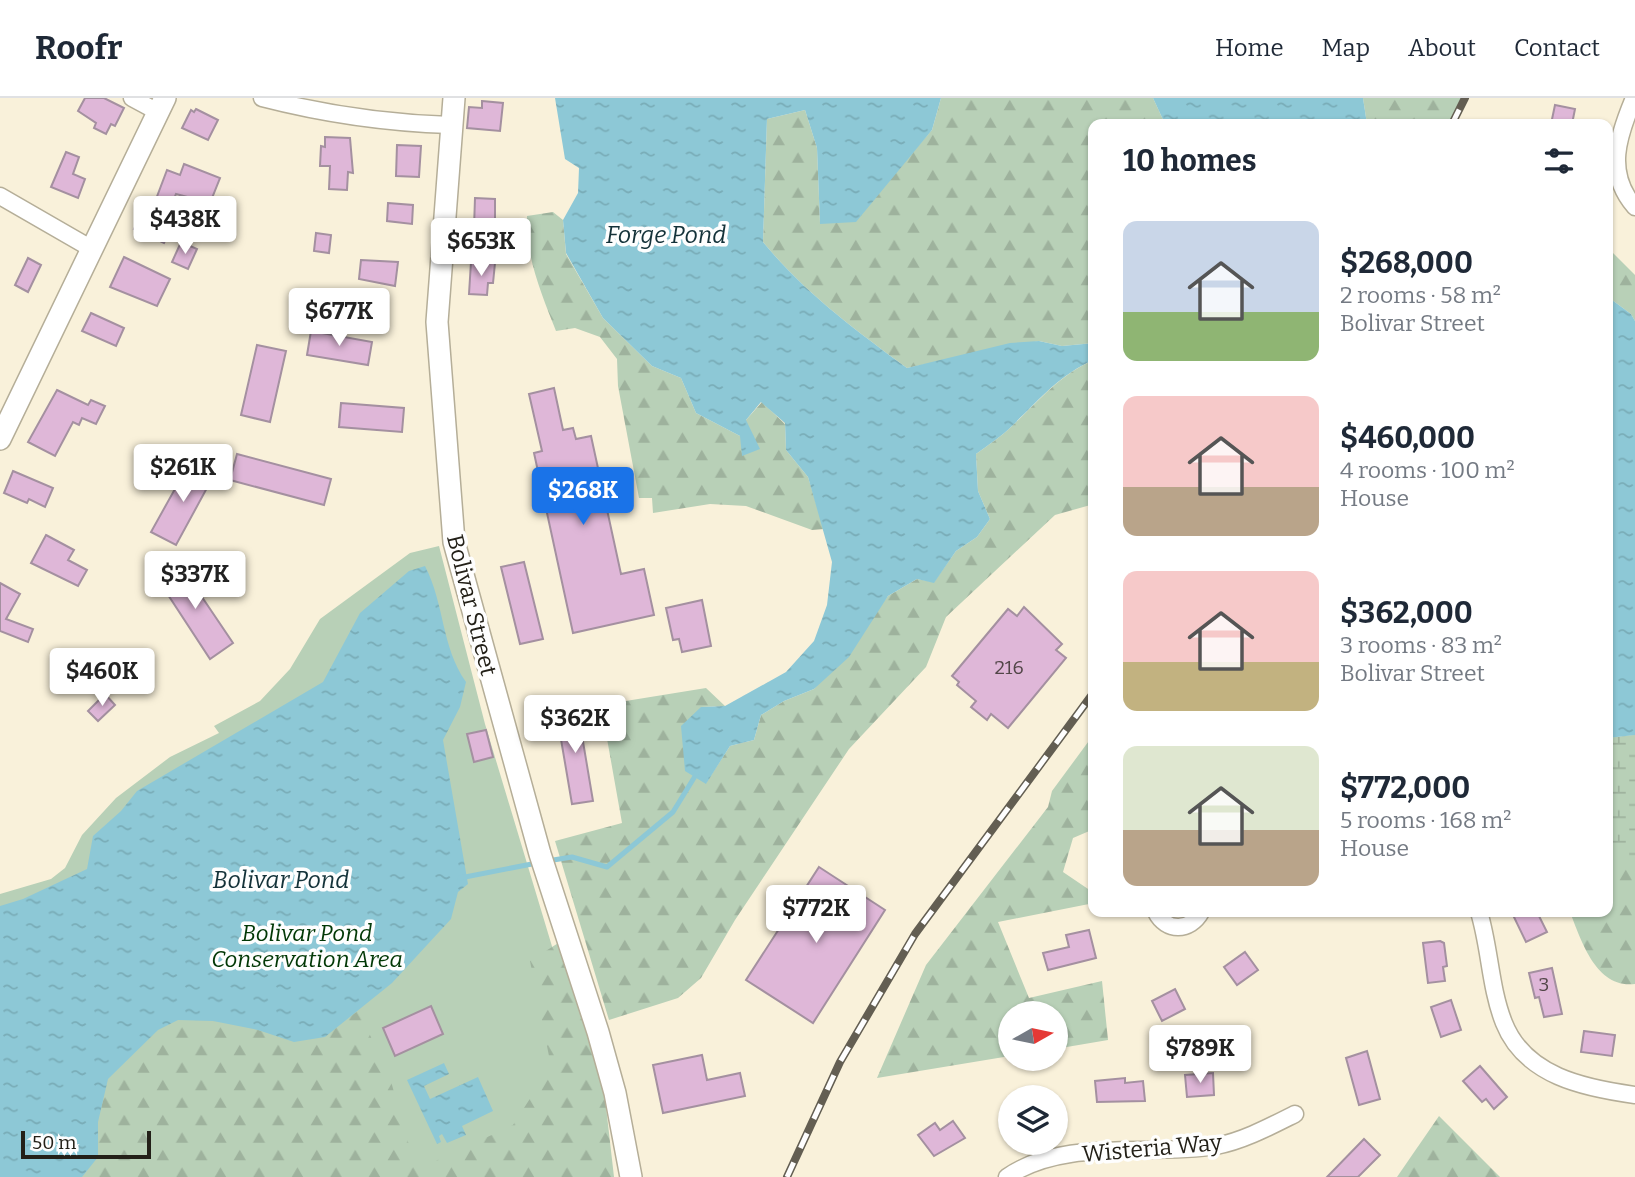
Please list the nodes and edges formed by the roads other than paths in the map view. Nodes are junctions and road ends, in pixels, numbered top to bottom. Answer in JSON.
{"nodes":[{"id":1,"x":132,"y":98,"type":"edge"},
{"id":2,"x":262,"y":98,"type":"edge"},
{"id":3,"x":454,"y":98,"type":"edge"},
{"id":4,"x":1634,"y":98,"type":"edge"},
{"id":5,"x":162,"y":105,"type":"edge"},
{"id":6,"x":450,"y":125,"type":"junction"},
{"id":7,"x":0,"y":196,"type":"edge"},
{"id":8,"x":1635,"y":207,"type":"edge"},
{"id":9,"x":92,"y":248,"type":"junction"},
{"id":10,"x":0,"y":439,"type":"edge"},
{"id":11,"x":1159,"y":917,"type":"edge"},
{"id":12,"x":1197,"y":917,"type":"edge"},
{"id":13,"x":1480,"y":917,"type":"edge"},
{"id":14,"x":1635,"y":1094,"type":"edge"},
{"id":15,"x":1295,"y":1114,"type":"dead end"},
{"id":16,"x":631,"y":1177,"type":"edge"},
{"id":17,"x":1007,"y":1177,"type":"edge"}],
"edges":[{"from":1,"to":5,"type":"street"},
{"from":2,"to":6,"type":"street"},
{"from":3,"to":6,"type":"street","name":"Bolivar Street"},
{"from":4,"to":8,"type":"street"},
{"from":5,"to":9,"type":"street"},
{"from":6,"to":16,"type":"street","name":"Bolivar Street"},
{"from":7,"to":9,"type":"street"},
{"from":9,"to":10,"type":"street"},
{"from":11,"to":12,"type":"street"},
{"from":13,"to":14,"type":"street"},
{"from":15,"to":17,"type":"street","name":"Wisteria Way"}]}
